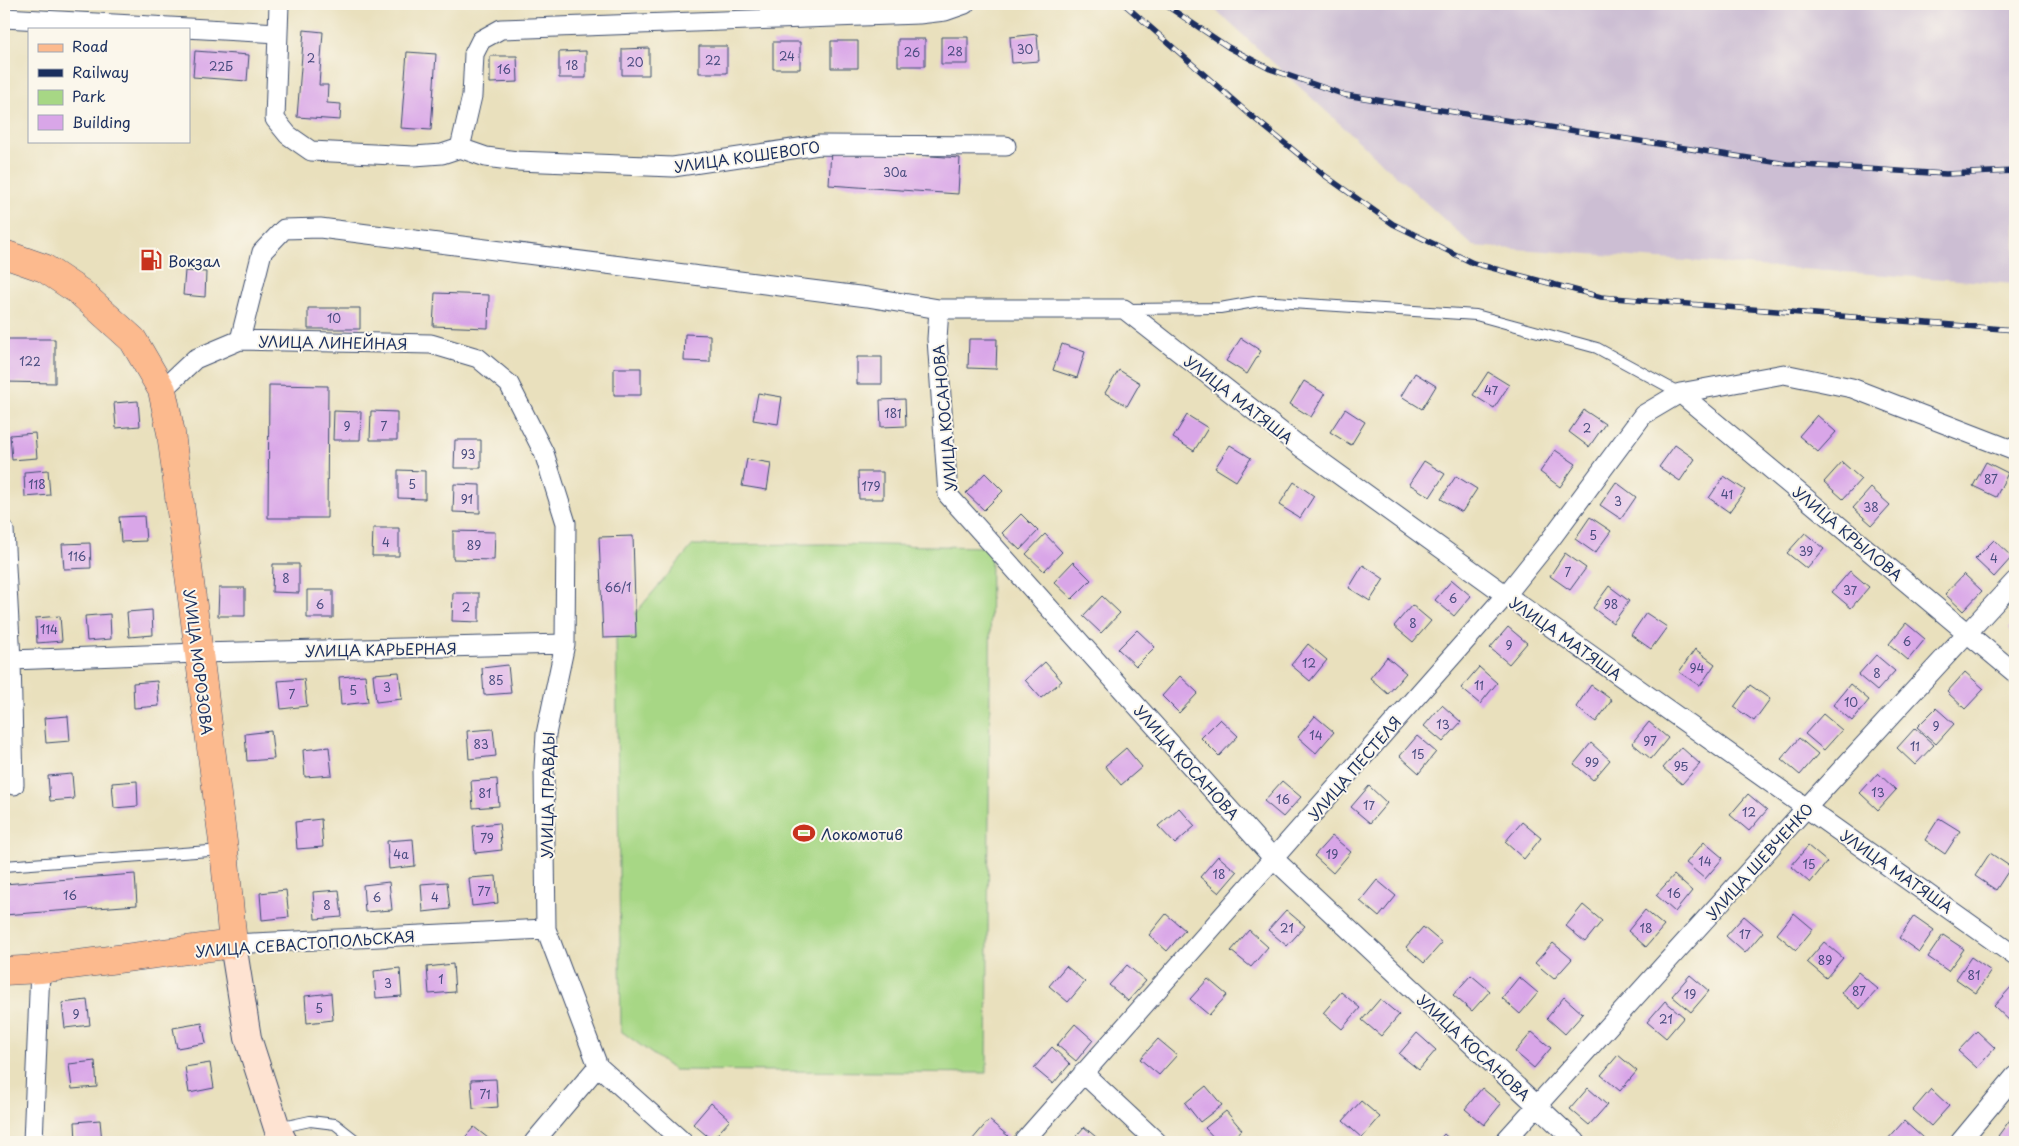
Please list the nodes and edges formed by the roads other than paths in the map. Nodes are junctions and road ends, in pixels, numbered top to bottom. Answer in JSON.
{"nodes":[{"id":1,"x":280,"y":4,"type":"edge"},
{"id":2,"x":965,"y":4,"type":"edge"},
{"id":3,"x":4,"y":18,"type":"edge"},
{"id":4,"x":187,"y":28,"type":"edge"},
{"id":5,"x":190,"y":28,"type":"edge"},
{"id":6,"x":278,"y":33,"type":"junction"},
{"id":7,"x":1006,"y":146,"type":"dead end"},
{"id":8,"x":460,"y":148,"type":"junction"},
{"id":9,"x":4,"y":254,"type":"edge"},
{"id":10,"x":939,"y":309,"type":"junction"},
{"id":11,"x":1124,"y":309,"type":"junction"},
{"id":12,"x":240,"y":340,"type":"junction"},
{"id":13,"x":509,"y":384,"type":"joint"},
{"id":14,"x":162,"y":390,"type":"junction"},
{"id":15,"x":1680,"y":393,"type":"junction"},
{"id":16,"x":2015,"y":451,"type":"edge"},
{"id":17,"x":4,"y":530,"type":"edge"},
{"id":18,"x":2015,"y":581,"type":"edge"},
{"id":19,"x":1506,"y":595,"type":"junction"},
{"id":20,"x":1968,"y":633,"type":"junction"},
{"id":21,"x":565,"y":644,"type":"junction"},
{"id":22,"x":198,"y":653,"type":"junction"},
{"id":23,"x":11,"y":660,"type":"junction"},
{"id":24,"x":2015,"y":673,"type":"edge"},
{"id":25,"x":14,"y":785,"type":"dead end"},
{"id":26,"x":1807,"y":807,"type":"junction"},
{"id":27,"x":224,"y":850,"type":"junction"},
{"id":28,"x":1274,"y":859,"type":"junction"},
{"id":29,"x":4,"y":866,"type":"edge"},
{"id":30,"x":546,"y":928,"type":"junction"},
{"id":31,"x":233,"y":944,"type":"junction"},
{"id":32,"x":2015,"y":956,"type":"edge"},
{"id":33,"x":40,"y":969,"type":"junction"},
{"id":34,"x":4,"y":971,"type":"edge"},
{"id":35,"x":598,"y":1066,"type":"junction"},
{"id":36,"x":1083,"y":1073,"type":"junction"},
{"id":37,"x":2015,"y":1076,"type":"edge"},
{"id":38,"x":1537,"y":1107,"type":"junction"},
{"id":39,"x":281,"y":1135,"type":"edge"},
{"id":40,"x":33,"y":1142,"type":"edge"},
{"id":41,"x":355,"y":1142,"type":"edge"},
{"id":42,"x":534,"y":1142,"type":"edge"},
{"id":43,"x":683,"y":1142,"type":"edge"},
{"id":44,"x":1023,"y":1142,"type":"edge"},
{"id":45,"x":1157,"y":1142,"type":"edge"},
{"id":46,"x":1504,"y":1142,"type":"edge"},
{"id":47,"x":1576,"y":1142,"type":"edge"},
{"id":48,"x":1960,"y":1142,"type":"edge"}],
"edges":[{"from":1,"to":6,"type":"street"},
{"from":2,"to":8,"type":"street"},
{"from":3,"to":4,"type":"street"},
{"from":5,"to":6,"type":"street"},
{"from":6,"to":8,"type":"street"},
{"from":7,"to":8,"type":"street","name":"УЛИЦА КОШЕВОГО"},
{"from":9,"to":14,"type":"main road","name":"УЛИЦА МОРОЗОВА"},
{"from":10,"to":11,"type":"street"},
{"from":10,"to":12,"type":"street"},
{"from":10,"to":28,"type":"street","name":"УЛИЦА КОСАНОВА"},
{"from":11,"to":15,"type":"lane"},
{"from":11,"to":19,"type":"street","name":"УЛИЦА МАТЯША"},
{"from":12,"to":13,"type":"street","name":"УЛИЦА ЛИНЕЙНАЯ"},
{"from":12,"to":14,"type":"street","name":"УЛИЦА ЛИНЕЙНАЯ"},
{"from":13,"to":21,"type":"street","name":"УЛИЦА ПРАВДЫ"},
{"from":14,"to":22,"type":"main road","name":"УЛИЦА МОРОЗОВА"},
{"from":15,"to":16,"type":"street"},
{"from":15,"to":19,"type":"street","name":"УЛИЦА ПЕСТЕЛЯ"},
{"from":15,"to":20,"type":"street","name":"УЛИЦА КРЫЛОВА"},
{"from":17,"to":23,"type":"street"},
{"from":18,"to":20,"type":"street","name":"УЛИЦА ШЕВЧЕНКО"},
{"from":19,"to":26,"type":"street","name":"УЛИЦА МАТЯША"},
{"from":19,"to":28,"type":"street","name":"УЛИЦА ПЕСТЕЛЯ"},
{"from":20,"to":24,"type":"street","name":"УЛИЦА КРЫЛОВА"},
{"from":20,"to":26,"type":"street","name":"УЛИЦА ШЕВЧЕНКО"},
{"from":21,"to":22,"type":"street","name":"УЛИЦА КАРЬЕРНАЯ"},
{"from":21,"to":30,"type":"street","name":"УЛИЦА ПРАВДЫ"},
{"from":22,"to":23,"type":"street","name":"УЛИЦА КАРЬЕРНАЯ"},
{"from":22,"to":27,"type":"main road","name":"УЛИЦА МОРОЗОВА"},
{"from":23,"to":25,"type":"street"},
{"from":26,"to":32,"type":"street","name":"УЛИЦА МАТЯША"},
{"from":26,"to":38,"type":"street","name":"УЛИЦА ШЕВЧЕНКО"},
{"from":27,"to":29,"type":"lane"},
{"from":27,"to":31,"type":"main road","name":"УЛИЦА МОРОЗОВА"},
{"from":28,"to":36,"type":"street","name":"УЛИЦА ПЕСТЕЛЯ"},
{"from":28,"to":38,"type":"street","name":"УЛИЦА КОСАНОВА"},
{"from":30,"to":31,"type":"street","name":"УЛИЦА СЕВАСТОПОЛЬСКАЯ"},
{"from":30,"to":35,"type":"street","name":"УЛИЦА ПРАВДЫ"},
{"from":31,"to":33,"type":"main road","name":"УЛИЦА СЕВАСТОПОЛЬСКАЯ"},
{"from":31,"to":39,"type":"main road","name":"УЛИЦА МОРОЗОВА"},
{"from":33,"to":34,"type":"main road","name":"УЛИЦА СЕВАСТОПОЛЬСКАЯ"},
{"from":33,"to":40,"type":"street"},
{"from":35,"to":42,"type":"street"},
{"from":35,"to":43,"type":"street","name":"УЛИЦА ПРАВДЫ"},
{"from":36,"to":44,"type":"street","name":"УЛИЦА ПЕСТЕЛЯ"},
{"from":36,"to":45,"type":"street"},
{"from":37,"to":48,"type":"street"},
{"from":38,"to":46,"type":"street","name":"УЛИЦА ШЕВЧЕНКО"},
{"from":38,"to":47,"type":"street","name":"УЛИЦА КОСАНОВА"},
{"from":39,"to":41,"type":"lane"}]}
